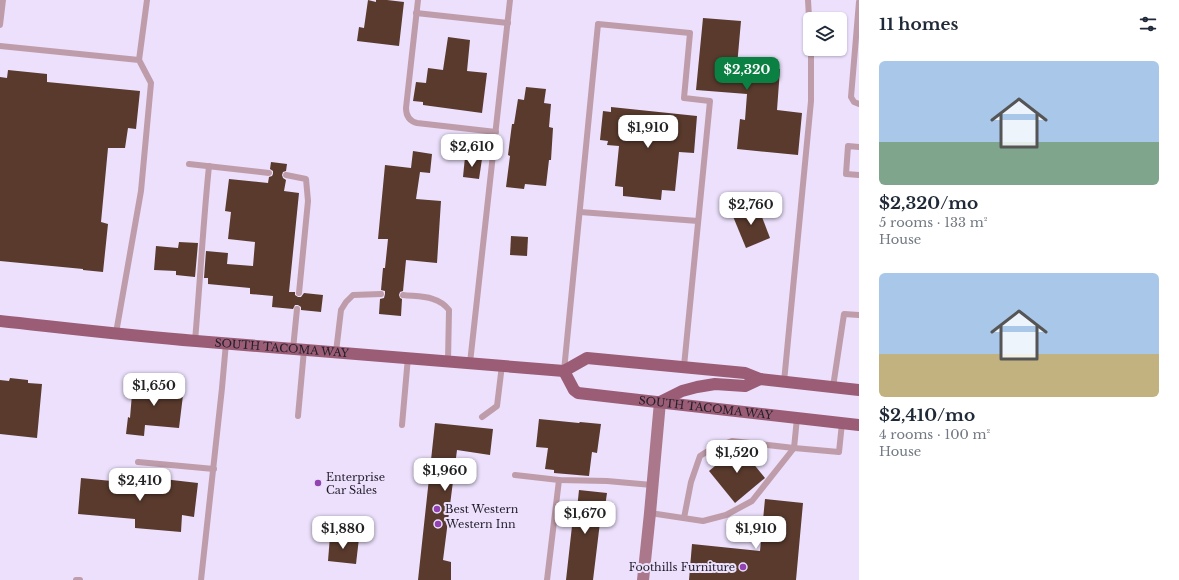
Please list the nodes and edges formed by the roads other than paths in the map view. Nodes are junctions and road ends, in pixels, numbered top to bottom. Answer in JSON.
{"nodes":[{"id":1,"x":3,"y":0,"type":"edge"},
{"id":2,"x":147,"y":0,"type":"edge"},
{"id":3,"x":418,"y":0,"type":"edge"},
{"id":4,"x":510,"y":0,"type":"edge"},
{"id":5,"x":808,"y":0,"type":"edge"},
{"id":6,"x":859,"y":2,"type":"edge"},
{"id":7,"x":809,"y":12,"type":"edge"},
{"id":8,"x":416,"y":13,"type":"junction"},
{"id":9,"x":508,"y":23,"type":"junction"},
{"id":10,"x":0,"y":25,"type":"edge"},
{"id":11,"x":0,"y":46,"type":"edge"},
{"id":12,"x":811,"y":56,"type":"edge"},
{"id":13,"x":139,"y":60,"type":"junction"},
{"id":14,"x":859,"y":104,"type":"edge"},
{"id":15,"x":496,"y":132,"type":"junction"},
{"id":16,"x":859,"y":147,"type":"edge"},
{"id":17,"x":189,"y":164,"type":"dead end"},
{"id":18,"x":209,"y":166,"type":"junction"},
{"id":19,"x":269,"y":173,"type":"dead end"},
{"id":20,"x":286,"y":174,"type":"dead end"},
{"id":21,"x":859,"y":175,"type":"edge"},
{"id":22,"x":580,"y":212,"type":"junction"},
{"id":23,"x":698,"y":221,"type":"junction"},
{"id":24,"x":299,"y":293,"type":"dead end"},
{"id":25,"x":381,"y":294,"type":"dead end"},
{"id":26,"x":403,"y":295,"type":"dead end"},
{"id":27,"x":297,"y":309,"type":"dead end"},
{"id":28,"x":859,"y":315,"type":"edge"},
{"id":29,"x":0,"y":322,"type":"edge"},
{"id":30,"x":116,"y":333,"type":"junction"},
{"id":31,"x":195,"y":341,"type":"junction"},
{"id":32,"x":226,"y":343,"type":"junction"},
{"id":33,"x":298,"y":349,"type":"junction"},
{"id":34,"x":336,"y":352,"type":"junction"},
{"id":35,"x":408,"y":357,"type":"junction"},
{"id":36,"x":448,"y":361,"type":"junction"},
{"id":37,"x":470,"y":363,"type":"junction"},
{"id":38,"x":502,"y":365,"type":"junction"},
{"id":39,"x":684,"y":366,"type":"junction"},
{"id":40,"x":564,"y":371,"type":"junction"},
{"id":41,"x":760,"y":379,"type":"junction"},
{"id":42,"x":784,"y":382,"type":"junction"},
{"id":43,"x":833,"y":387,"type":"junction"},
{"id":44,"x":859,"y":390,"type":"edge"},
{"id":45,"x":660,"y":402,"type":"junction"},
{"id":46,"x":298,"y":416,"type":"dead end"},
{"id":47,"x":482,"y":417,"type":"dead end"},
{"id":48,"x":797,"y":418,"type":"junction"},
{"id":49,"x":842,"y":423,"type":"junction"},
{"id":50,"x":402,"y":425,"type":"dead end"},
{"id":51,"x":859,"y":425,"type":"edge"},
{"id":52,"x":794,"y":448,"type":"junction"},
{"id":53,"x":138,"y":462,"type":"dead end"},
{"id":54,"x":214,"y":469,"type":"junction"},
{"id":55,"x":515,"y":475,"type":"dead end"},
{"id":56,"x":560,"y":480,"type":"junction"},
{"id":57,"x":652,"y":485,"type":"junction"},
{"id":58,"x":650,"y":513,"type":"junction"},
{"id":59,"x":684,"y":518,"type":"junction"},
{"id":60,"x":76,"y":580,"type":"edge"},
{"id":61,"x":80,"y":580,"type":"edge"},
{"id":62,"x":201,"y":580,"type":"edge"},
{"id":63,"x":547,"y":580,"type":"edge"},
{"id":64,"x":643,"y":580,"type":"edge"}],
"edges":[{"from":1,"to":10,"type":"lane"},
{"from":2,"to":13,"type":"lane"},
{"from":3,"to":8,"type":"lane"},
{"from":4,"to":9,"type":"lane"},
{"from":5,"to":7,"type":"lane"},
{"from":6,"to":14,"type":"lane"},
{"from":8,"to":9,"type":"lane"},
{"from":8,"to":15,"type":"lane"},
{"from":9,"to":15,"type":"lane"},
{"from":11,"to":13,"type":"lane"},
{"from":12,"to":42,"type":"lane"},
{"from":13,"to":30,"type":"lane"},
{"from":15,"to":37,"type":"lane"},
{"from":16,"to":21,"type":"lane"},
{"from":17,"to":18,"type":"lane"},
{"from":18,"to":19,"type":"lane"},
{"from":18,"to":31,"type":"lane"},
{"from":20,"to":24,"type":"lane"},
{"from":22,"to":23,"type":"lane"},
{"from":22,"to":23,"type":"lane"},
{"from":22,"to":40,"type":"lane"},
{"from":23,"to":39,"type":"lane"},
{"from":25,"to":34,"type":"lane"},
{"from":26,"to":36,"type":"lane"},
{"from":27,"to":33,"type":"lane"},
{"from":28,"to":43,"type":"lane"},
{"from":29,"to":30,"type":"main road","name":"SOUTH TACOMA WAY"},
{"from":30,"to":31,"type":"main road","name":"SOUTH TACOMA WAY"},
{"from":31,"to":32,"type":"main road","name":"SOUTH TACOMA WAY"},
{"from":32,"to":33,"type":"main road","name":"SOUTH TACOMA WAY"},
{"from":32,"to":54,"type":"lane"},
{"from":33,"to":34,"type":"main road","name":"SOUTH TACOMA WAY"},
{"from":33,"to":46,"type":"lane"},
{"from":34,"to":35,"type":"main road","name":"SOUTH TACOMA WAY"},
{"from":35,"to":36,"type":"main road","name":"SOUTH TACOMA WAY"},
{"from":35,"to":50,"type":"lane"},
{"from":36,"to":37,"type":"main road","name":"SOUTH TACOMA WAY"},
{"from":37,"to":38,"type":"main road","name":"SOUTH TACOMA WAY"},
{"from":38,"to":40,"type":"main road","name":"SOUTH TACOMA WAY"},
{"from":38,"to":47,"type":"lane"},
{"from":39,"to":40,"type":"main road"},
{"from":39,"to":41,"type":"main road"},
{"from":40,"to":45,"type":"main road","name":"SOUTH TACOMA WAY"},
{"from":41,"to":42,"type":"main road"},
{"from":41,"to":45,"type":"main road"},
{"from":42,"to":43,"type":"main road"},
{"from":43,"to":44,"type":"main road"},
{"from":45,"to":48,"type":"main road","name":"SOUTH TACOMA WAY"},
{"from":45,"to":57,"type":"main road"},
{"from":48,"to":49,"type":"main road","name":"SOUTH TACOMA WAY"},
{"from":48,"to":52,"type":"lane"},
{"from":49,"to":51,"type":"main road","name":"SOUTH TACOMA WAY"},
{"from":49,"to":52,"type":"lane"},
{"from":52,"to":59,"type":"lane"},
{"from":52,"to":59,"type":"lane"},
{"from":53,"to":54,"type":"lane"},
{"from":54,"to":62,"type":"lane"},
{"from":55,"to":56,"type":"lane"},
{"from":56,"to":57,"type":"lane"},
{"from":56,"to":63,"type":"lane"},
{"from":57,"to":58,"type":"main road"},
{"from":58,"to":59,"type":"lane"},
{"from":58,"to":64,"type":"main road"},
{"from":60,"to":61,"type":"lane"}]}
